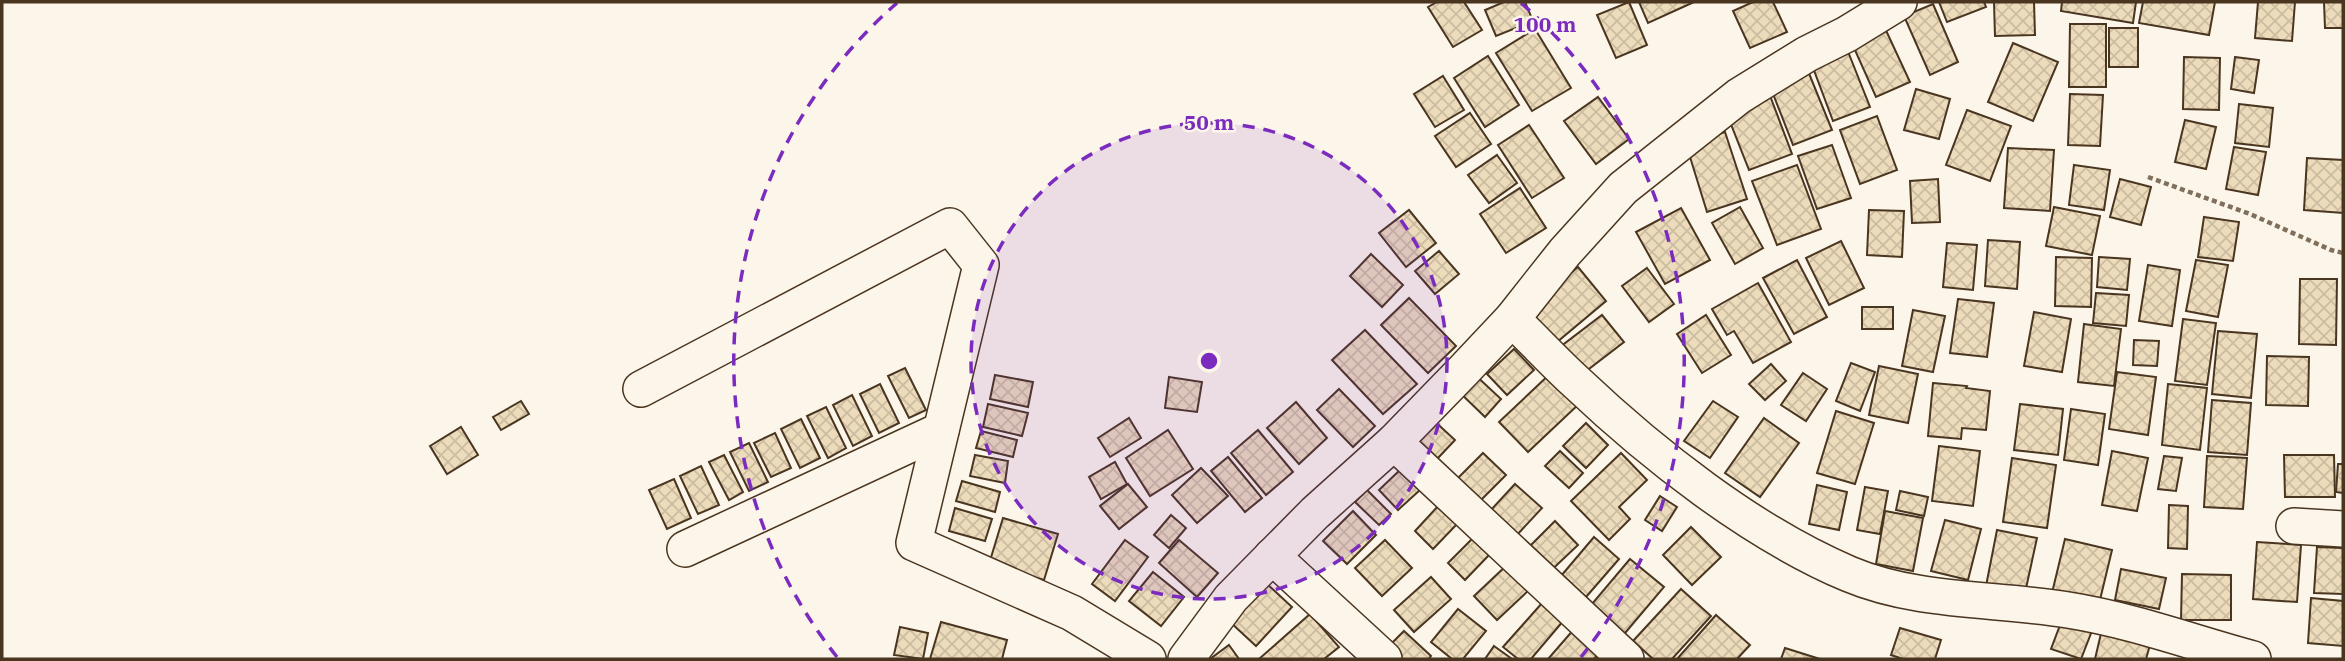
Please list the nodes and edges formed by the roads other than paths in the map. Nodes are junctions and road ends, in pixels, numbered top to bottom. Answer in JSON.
{"nodes":[{"id":1,"x":1899,"y":2,"type":"edge"},
{"id":2,"x":1512,"y":318,"type":"junction"},
{"id":3,"x":641,"y":390,"type":"dead end"},
{"id":4,"x":941,"y":430,"type":"junction"},
{"id":5,"x":1394,"y":442,"type":"junction"},
{"id":6,"x":2294,"y":526,"type":"dead end"},
{"id":7,"x":2343,"y":529,"type":"edge"},
{"id":8,"x":685,"y":549,"type":"dead end"},
{"id":9,"x":1272,"y":556,"type":"junction"},
{"id":10,"x":1148,"y":659,"type":"edge"},
{"id":11,"x":1186,"y":659,"type":"edge"},
{"id":12,"x":1384,"y":659,"type":"edge"},
{"id":13,"x":1626,"y":659,"type":"edge"},
{"id":14,"x":2253,"y":659,"type":"edge"}],
"edges":[{"from":1,"to":2,"type":"street"},
{"from":2,"to":5,"type":"street"},
{"from":2,"to":14,"type":"street"},
{"from":3,"to":4,"type":"street"},
{"from":4,"to":8,"type":"street"},
{"from":4,"to":10,"type":"street"},
{"from":5,"to":9,"type":"street"},
{"from":5,"to":13,"type":"street"},
{"from":6,"to":7,"type":"street"},
{"from":9,"to":11,"type":"street"},
{"from":9,"to":12,"type":"street"}]}
